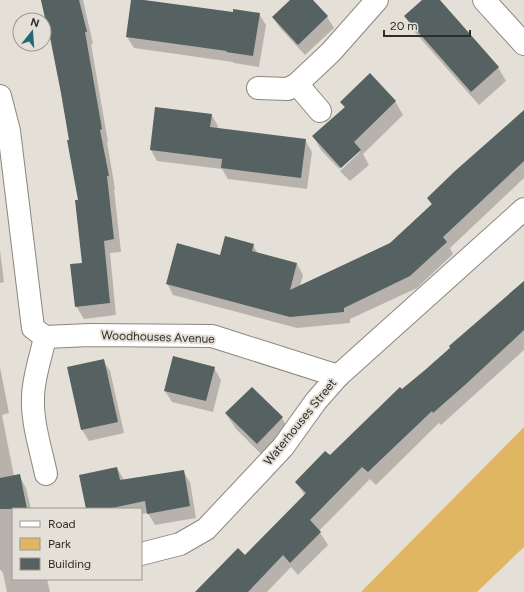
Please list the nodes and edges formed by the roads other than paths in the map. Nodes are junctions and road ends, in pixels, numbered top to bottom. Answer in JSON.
{"nodes":[{"id":1,"x":377,"y":0,"type":"edge"},
{"id":2,"x":484,"y":0,"type":"edge"},
{"id":3,"x":524,"y":44,"type":"edge"},
{"id":4,"x":297,"y":84,"type":"junction"},
{"id":5,"x":258,"y":88,"type":"dead end"},
{"id":6,"x":0,"y":96,"type":"edge"},
{"id":7,"x":320,"y":111,"type":"dead end"},
{"id":8,"x":524,"y":209,"type":"edge"},
{"id":9,"x":45,"y":338,"type":"junction"},
{"id":10,"x":338,"y":376,"type":"junction"},
{"id":11,"x":46,"y":474,"type":"dead end"},
{"id":12,"x":142,"y":554,"type":"edge"}],
"edges":[{"from":1,"to":4,"type":"street"},
{"from":2,"to":3,"type":"street"},
{"from":4,"to":5,"type":"street"},
{"from":4,"to":7,"type":"street"},
{"from":6,"to":9,"type":"street"},
{"from":8,"to":10,"type":"street","name":"Waterhouses Street"},
{"from":9,"to":10,"type":"street","name":"Woodhouses Avenue"},
{"from":9,"to":11,"type":"street"},
{"from":10,"to":12,"type":"street","name":"Waterhouses Street"}]}
